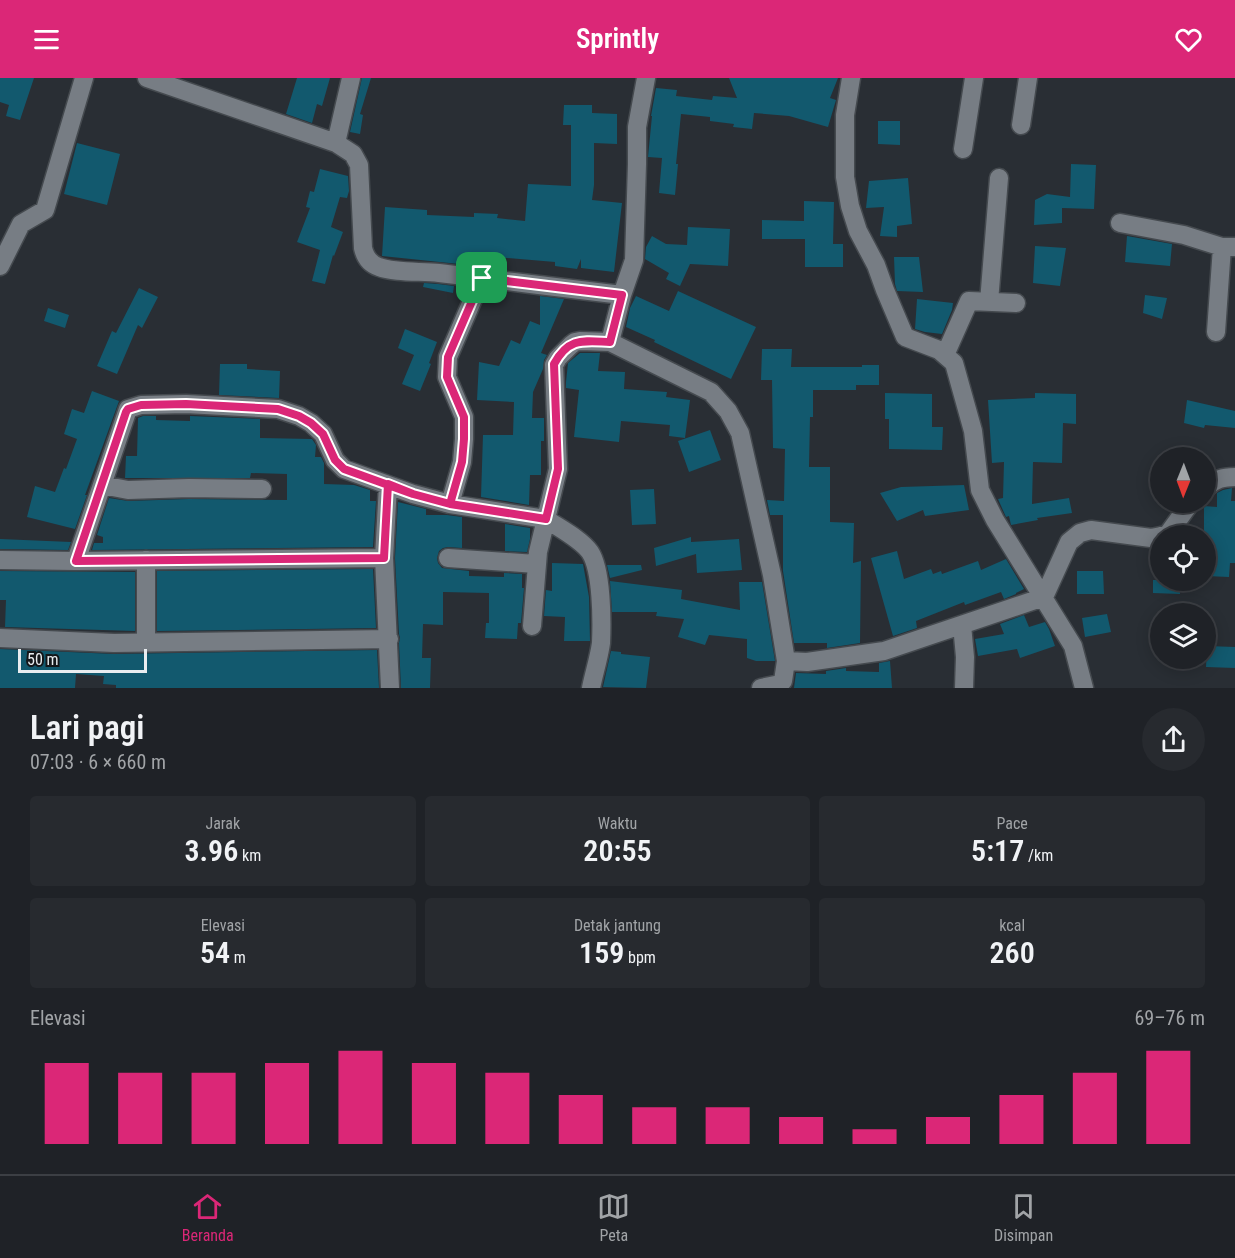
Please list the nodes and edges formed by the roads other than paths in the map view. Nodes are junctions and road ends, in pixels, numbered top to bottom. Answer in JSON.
{"nodes":[{"id":1,"x":84,"y":78,"type":"edge"},
{"id":2,"x":147,"y":78,"type":"edge"},
{"id":3,"x":351,"y":78,"type":"edge"},
{"id":4,"x":646,"y":78,"type":"edge"},
{"id":5,"x":851,"y":78,"type":"edge"},
{"id":6,"x":974,"y":78,"type":"edge"},
{"id":7,"x":1028,"y":78,"type":"edge"},
{"id":8,"x":1021,"y":125,"type":"dead end"},
{"id":9,"x":336,"y":143,"type":"junction"},
{"id":10,"x":963,"y":149,"type":"dead end"},
{"id":11,"x":999,"y":178,"type":"dead end"},
{"id":12,"x":1120,"y":223,"type":"dead end"},
{"id":13,"x":1229,"y":247,"type":"edge"},
{"id":14,"x":0,"y":266,"type":"edge"},
{"id":15,"x":482,"y":278,"type":"junction"},
{"id":16,"x":622,"y":295,"type":"junction"},
{"id":17,"x":989,"y":302,"type":"junction"},
{"id":18,"x":1016,"y":303,"type":"dead end"},
{"id":19,"x":1216,"y":332,"type":"dead end"},
{"id":20,"x":610,"y":342,"type":"junction"},
{"id":21,"x":945,"y":355,"type":"junction"},
{"id":22,"x":1235,"y":477,"type":"edge"},
{"id":23,"x":1216,"y":480,"type":"edge"},
{"id":24,"x":388,"y":484,"type":"junction"},
{"id":25,"x":102,"y":485,"type":"junction"},
{"id":26,"x":262,"y":489,"type":"dead end"},
{"id":27,"x":450,"y":504,"type":"junction"},
{"id":28,"x":546,"y":519,"type":"junction"},
{"id":29,"x":1150,"y":538,"type":"edge"},
{"id":30,"x":384,"y":558,"type":"junction"},
{"id":31,"x":448,"y":558,"type":"dead end"},
{"id":32,"x":0,"y":560,"type":"edge"},
{"id":33,"x":146,"y":560,"type":"junction"},
{"id":34,"x":76,"y":561,"type":"junction"},
{"id":35,"x":536,"y":564,"type":"junction"},
{"id":36,"x":1044,"y":597,"type":"junction"},
{"id":37,"x":962,"y":625,"type":"junction"},
{"id":38,"x":532,"y":626,"type":"dead end"},
{"id":39,"x":0,"y":638,"type":"edge"},
{"id":40,"x":388,"y":639,"type":"junction"},
{"id":41,"x":146,"y":642,"type":"junction"},
{"id":42,"x":786,"y":661,"type":"junction"},
{"id":43,"x":390,"y":688,"type":"edge"},
{"id":44,"x":591,"y":688,"type":"edge"},
{"id":45,"x":761,"y":688,"type":"edge"},
{"id":46,"x":964,"y":688,"type":"edge"},
{"id":47,"x":1084,"y":688,"type":"edge"}],
"edges":[{"from":1,"to":14,"type":"street"},
{"from":2,"to":9,"type":"street"},
{"from":3,"to":9,"type":"street"},
{"from":4,"to":16,"type":"street"},
{"from":5,"to":21,"type":"street"},
{"from":6,"to":10,"type":"street"},
{"from":7,"to":8,"type":"street"},
{"from":9,"to":15,"type":"street"},
{"from":11,"to":17,"type":"street"},
{"from":12,"to":13,"type":"street"},
{"from":13,"to":19,"type":"street"},
{"from":15,"to":16,"type":"street"},
{"from":15,"to":27,"type":"street"},
{"from":16,"to":20,"type":"street"},
{"from":17,"to":18,"type":"street"},
{"from":17,"to":21,"type":"street"},
{"from":20,"to":28,"type":"street"},
{"from":20,"to":42,"type":"street"},
{"from":21,"to":36,"type":"street"},
{"from":22,"to":23,"type":"street"},
{"from":24,"to":25,"type":"street"},
{"from":24,"to":27,"type":"street"},
{"from":24,"to":30,"type":"street"},
{"from":25,"to":26,"type":"street"},
{"from":25,"to":34,"type":"street"},
{"from":27,"to":28,"type":"street"},
{"from":28,"to":35,"type":"street"},
{"from":28,"to":44,"type":"street"},
{"from":29,"to":36,"type":"street"},
{"from":30,"to":33,"type":"street"},
{"from":30,"to":40,"type":"street"},
{"from":31,"to":35,"type":"street"},
{"from":32,"to":34,"type":"street"},
{"from":33,"to":34,"type":"street"},
{"from":33,"to":41,"type":"street"},
{"from":35,"to":38,"type":"street"},
{"from":36,"to":37,"type":"street"},
{"from":36,"to":47,"type":"street"},
{"from":37,"to":42,"type":"street"},
{"from":37,"to":46,"type":"street"},
{"from":39,"to":41,"type":"street"},
{"from":40,"to":41,"type":"street"},
{"from":40,"to":43,"type":"street"},
{"from":42,"to":45,"type":"street"}]}
